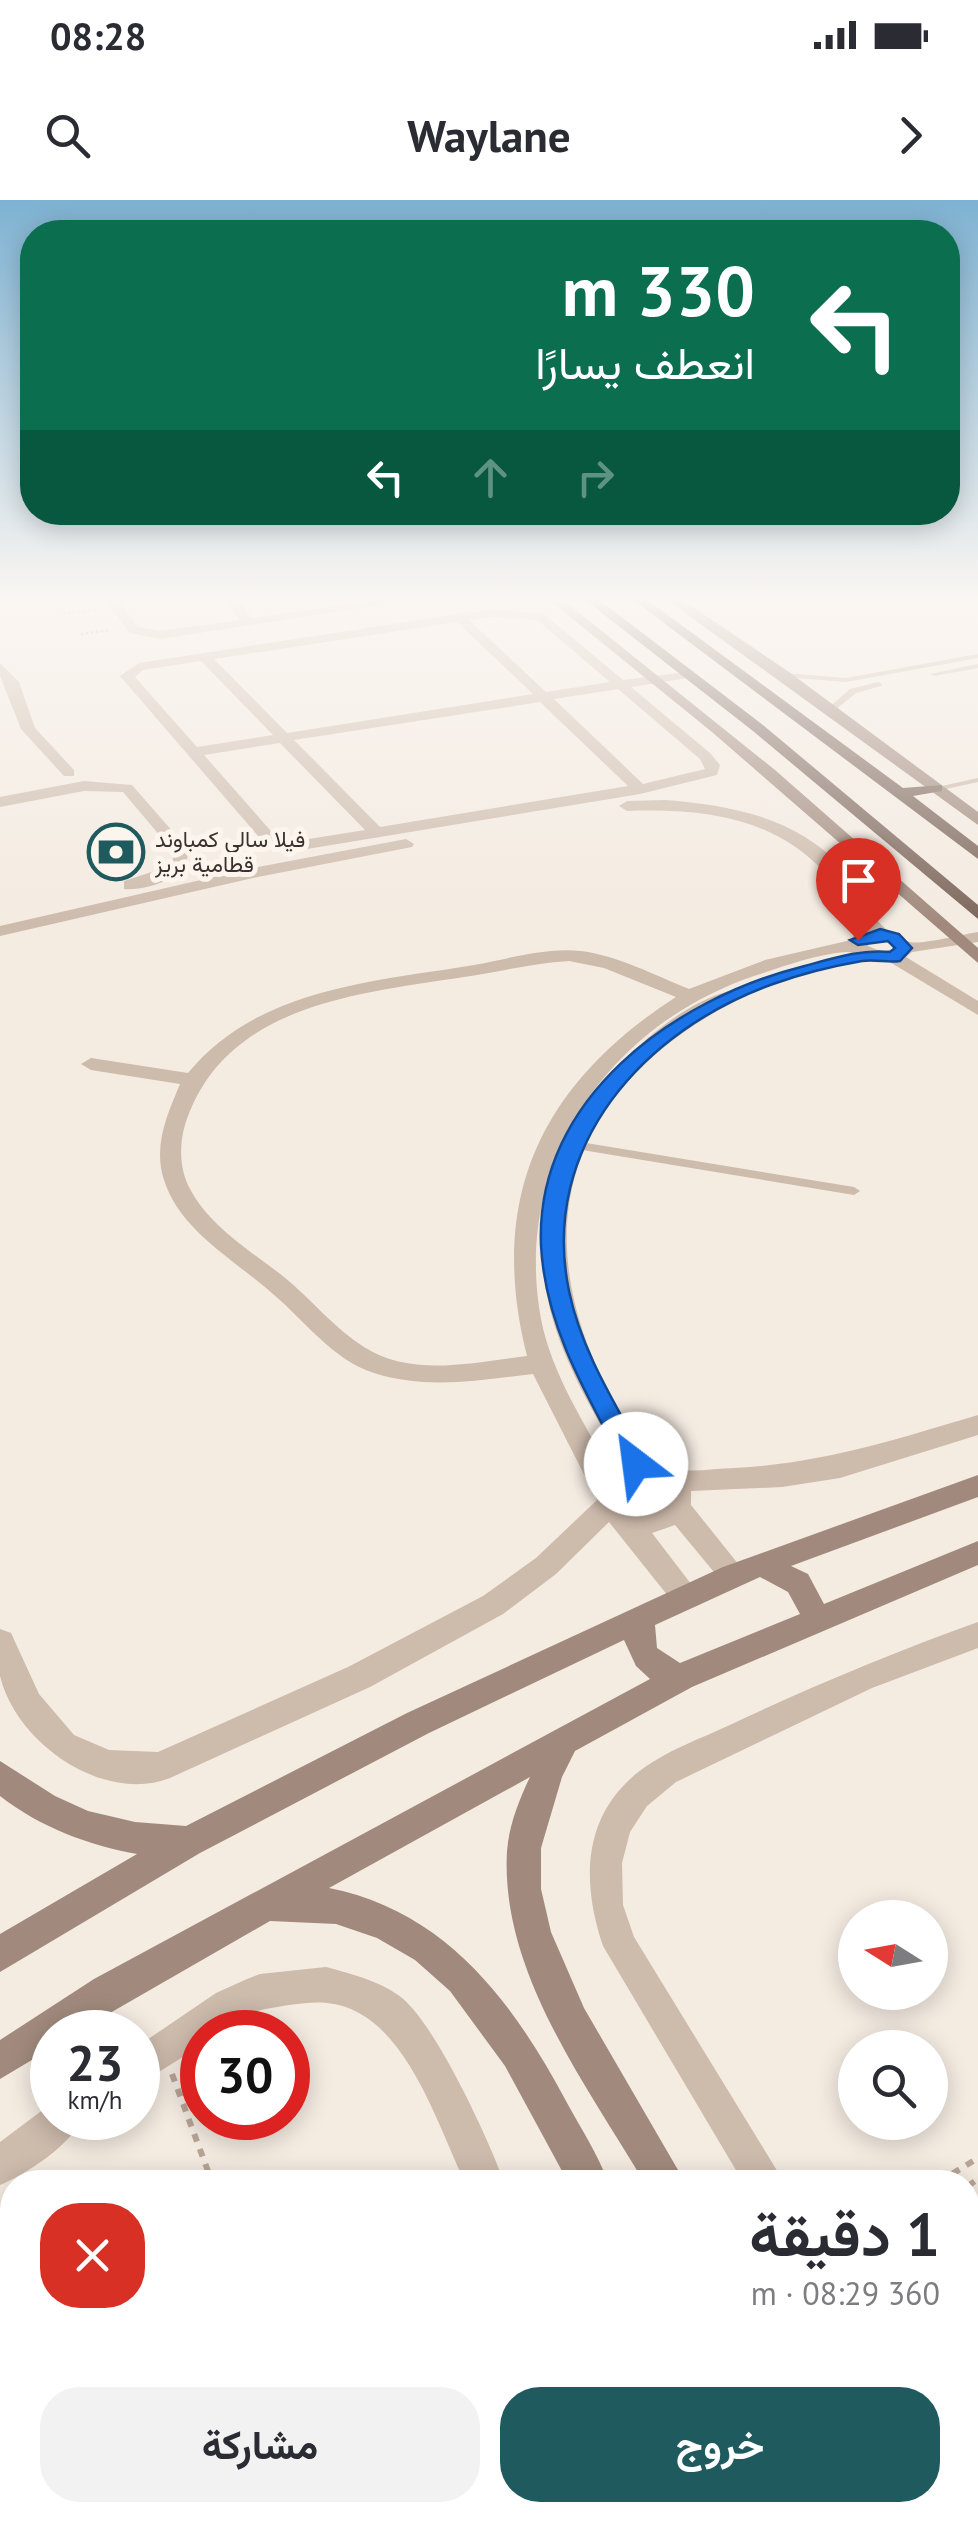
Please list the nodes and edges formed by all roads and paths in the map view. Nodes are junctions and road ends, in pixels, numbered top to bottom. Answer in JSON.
{"nodes":[{"id":1,"x":19,"y":707,"type":"edge"},
{"id":2,"x":156,"y":707,"type":"edge"},
{"id":3,"x":256,"y":707,"type":"edge"},
{"id":4,"x":458,"y":707,"type":"edge"},
{"id":5,"x":556,"y":707,"type":"edge"},
{"id":6,"x":646,"y":707,"type":"edge"},
{"id":7,"x":692,"y":707,"type":"edge"},
{"id":8,"x":729,"y":707,"type":"edge"},
{"id":9,"x":787,"y":707,"type":"edge"},
{"id":10,"x":832,"y":709,"type":"edge"},
{"id":11,"x":285,"y":735,"type":"junction"},
{"id":12,"x":193,"y":752,"type":"junction"},
{"id":13,"x":69,"y":772,"type":"dead end"},
{"id":14,"x":978,"y":780,"type":"edge"},
{"id":15,"x":937,"y":788,"type":"junction"},
{"id":16,"x":640,"y":789,"type":"junction"},
{"id":17,"x":902,"y":794,"type":"junction"},
{"id":18,"x":0,"y":802,"type":"edge"},
{"id":19,"x":978,"y":820,"type":"edge"},
{"id":20,"x":376,"y":832,"type":"junction"},
{"id":21,"x":978,"y":854,"type":"edge"},
{"id":22,"x":978,"y":914,"type":"edge"},
{"id":23,"x":0,"y":917,"type":"edge"},
{"id":24,"x":942,"y":926,"type":"junction"},
{"id":25,"x":0,"y":931,"type":"edge"},
{"id":26,"x":968,"y":939,"type":"edge"},
{"id":27,"x":871,"y":942,"type":"junction"},
{"id":28,"x":899,"y":953,"type":"junction"},
{"id":29,"x":978,"y":958,"type":"edge"},
{"id":30,"x":690,"y":996,"type":"junction"},
{"id":31,"x":978,"y":1009,"type":"edge"},
{"id":32,"x":92,"y":1064,"type":"dead end"},
{"id":33,"x":192,"y":1080,"type":"junction"},
{"id":34,"x":574,"y":1145,"type":"junction"},
{"id":35,"x":854,"y":1191,"type":"dead end"},
{"id":36,"x":542,"y":1364,"type":"junction"},
{"id":37,"x":978,"y":1425,"type":"edge"},
{"id":38,"x":636,"y":1464,"type":"junction"},
{"id":39,"x":978,"y":1486,"type":"edge"},
{"id":40,"x":676,"y":1494,"type":"junction"},
{"id":41,"x":614,"y":1504,"type":"junction"},
{"id":42,"x":978,"y":1553,"type":"edge"},
{"id":43,"x":747,"y":1570,"type":"junction"},
{"id":44,"x":686,"y":1597,"type":"junction"},
{"id":45,"x":816,"y":1617,"type":"junction"},
{"id":46,"x":642,"y":1618,"type":"junction"},
{"id":47,"x":978,"y":1636,"type":"edge"},
{"id":48,"x":0,"y":1642,"type":"edge"},
{"id":49,"x":680,"y":1676,"type":"junction"},
{"id":50,"x":564,"y":1740,"type":"junction"},
{"id":51,"x":0,"y":1776,"type":"edge"},
{"id":52,"x":188,"y":1842,"type":"junction"},
{"id":53,"x":268,"y":1904,"type":"junction"},
{"id":54,"x":0,"y":1954,"type":"edge"},
{"id":55,"x":160,"y":2052,"type":"edge"},
{"id":56,"x":0,"y":2061,"type":"edge"},
{"id":57,"x":160,"y":2079,"type":"edge"},
{"id":58,"x":34,"y":2140,"type":"edge"},
{"id":59,"x":0,"y":2166,"type":"edge"},
{"id":60,"x":206,"y":2170,"type":"edge"},
{"id":61,"x":480,"y":2170,"type":"edge"},
{"id":62,"x":582,"y":2170,"type":"edge"},
{"id":63,"x":659,"y":2170,"type":"edge"},
{"id":64,"x":758,"y":2170,"type":"edge"}],
"edges":[{"from":1,"to":13,"type":"street"},
{"from":2,"to":12,"type":"street"},
{"from":3,"to":11,"type":"street"},
{"from":4,"to":11,"type":"street"},
{"from":5,"to":16,"type":"street"},
{"from":6,"to":16,"type":"street"},
{"from":7,"to":24,"type":"street"},
{"from":8,"to":22,"type":"main road"},
{"from":9,"to":17,"type":"main road"},
{"from":10,"to":15,"type":"street"},
{"from":11,"to":12,"type":"street"},
{"from":11,"to":20,"type":"street"},
{"from":12,"to":20,"type":"street"},
{"from":14,"to":15,"type":"lane"},
{"from":15,"to":17,"type":"main road"},
{"from":15,"to":19,"type":"street"},
{"from":16,"to":20,"type":"street"},
{"from":17,"to":21,"type":"main road"},
{"from":18,"to":23,"type":"street"},
{"from":24,"to":26,"type":"street"},
{"from":24,"to":27,"type":"street"},
{"from":25,"to":27,"type":"street"},
{"from":26,"to":28,"type":"street"},
{"from":26,"to":29,"type":"street"},
{"from":27,"to":28,"type":"street"},
{"from":27,"to":28,"type":"street"},
{"from":27,"to":30,"type":"street"},
{"from":27,"to":34,"type":"street"},
{"from":28,"to":31,"type":"street"},
{"from":30,"to":33,"type":"street"},
{"from":30,"to":36,"type":"street"},
{"from":32,"to":33,"type":"street"},
{"from":33,"to":36,"type":"street"},
{"from":34,"to":35,"type":"lane"},
{"from":34,"to":38,"type":"street"},
{"from":36,"to":41,"type":"street"},
{"from":37,"to":40,"type":"street"},
{"from":38,"to":40,"type":"street"},
{"from":38,"to":41,"type":"street"},
{"from":39,"to":43,"type":"street"},
{"from":40,"to":41,"type":"street"},
{"from":40,"to":43,"type":"street"},
{"from":41,"to":44,"type":"street"},
{"from":41,"to":48,"type":"street"},
{"from":42,"to":45,"type":"street"},
{"from":43,"to":44,"type":"street"},
{"from":43,"to":45,"type":"street"},
{"from":44,"to":46,"type":"street"},
{"from":45,"to":49,"type":"street"},
{"from":46,"to":49,"type":"street"},
{"from":46,"to":52,"type":"street"},
{"from":47,"to":64,"type":"street"},
{"from":49,"to":50,"type":"street"},
{"from":50,"to":53,"type":"street"},
{"from":50,"to":63,"type":"street"},
{"from":51,"to":52,"type":"street"},
{"from":52,"to":54,"type":"street"},
{"from":53,"to":56,"type":"street"},
{"from":53,"to":62,"type":"street"},
{"from":55,"to":61,"type":"street"},
{"from":57,"to":60,"type":"path"},
{"from":58,"to":59,"type":"street"}]}
